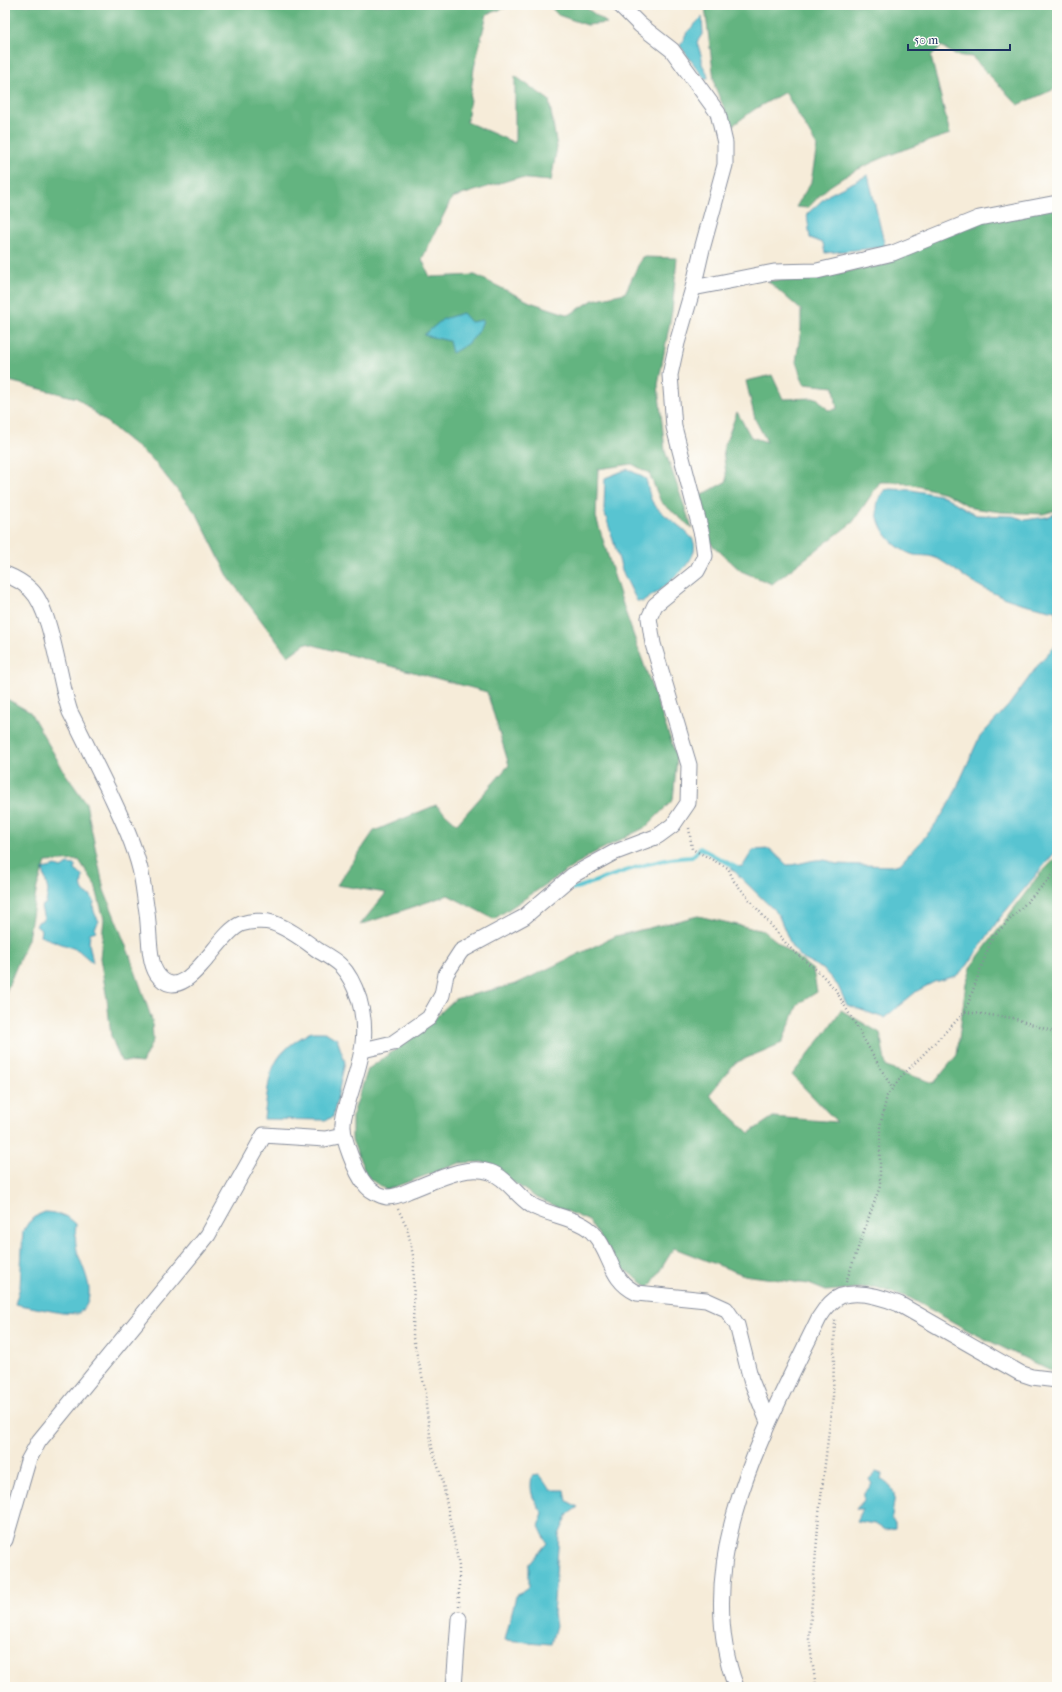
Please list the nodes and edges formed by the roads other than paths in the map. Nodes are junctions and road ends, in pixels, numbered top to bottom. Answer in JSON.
{"nodes":[{"id":1,"x":620,"y":5,"type":"edge"},
{"id":2,"x":1057,"y":203,"type":"edge"},
{"id":3,"x":693,"y":288,"type":"junction"},
{"id":4,"x":5,"y":574,"type":"edge"},
{"id":5,"x":363,"y":1050,"type":"junction"},
{"id":6,"x":344,"y":1136,"type":"junction"},
{"id":7,"x":1057,"y":1380,"type":"edge"},
{"id":8,"x":768,"y":1422,"type":"junction"},
{"id":9,"x":5,"y":1540,"type":"edge"},
{"id":10,"x":459,"y":1619,"type":"road end"},
{"id":11,"x":454,"y":1687,"type":"edge"},
{"id":12,"x":736,"y":1687,"type":"edge"}],
"edges":[{"from":1,"to":3,"type":"street"},
{"from":2,"to":3,"type":"street"},
{"from":3,"to":5,"type":"street"},
{"from":4,"to":5,"type":"street"},
{"from":5,"to":6,"type":"street"},
{"from":6,"to":8,"type":"street"},
{"from":6,"to":9,"type":"street"},
{"from":7,"to":8,"type":"street"},
{"from":8,"to":12,"type":"street"},
{"from":10,"to":11,"type":"street"}]}
